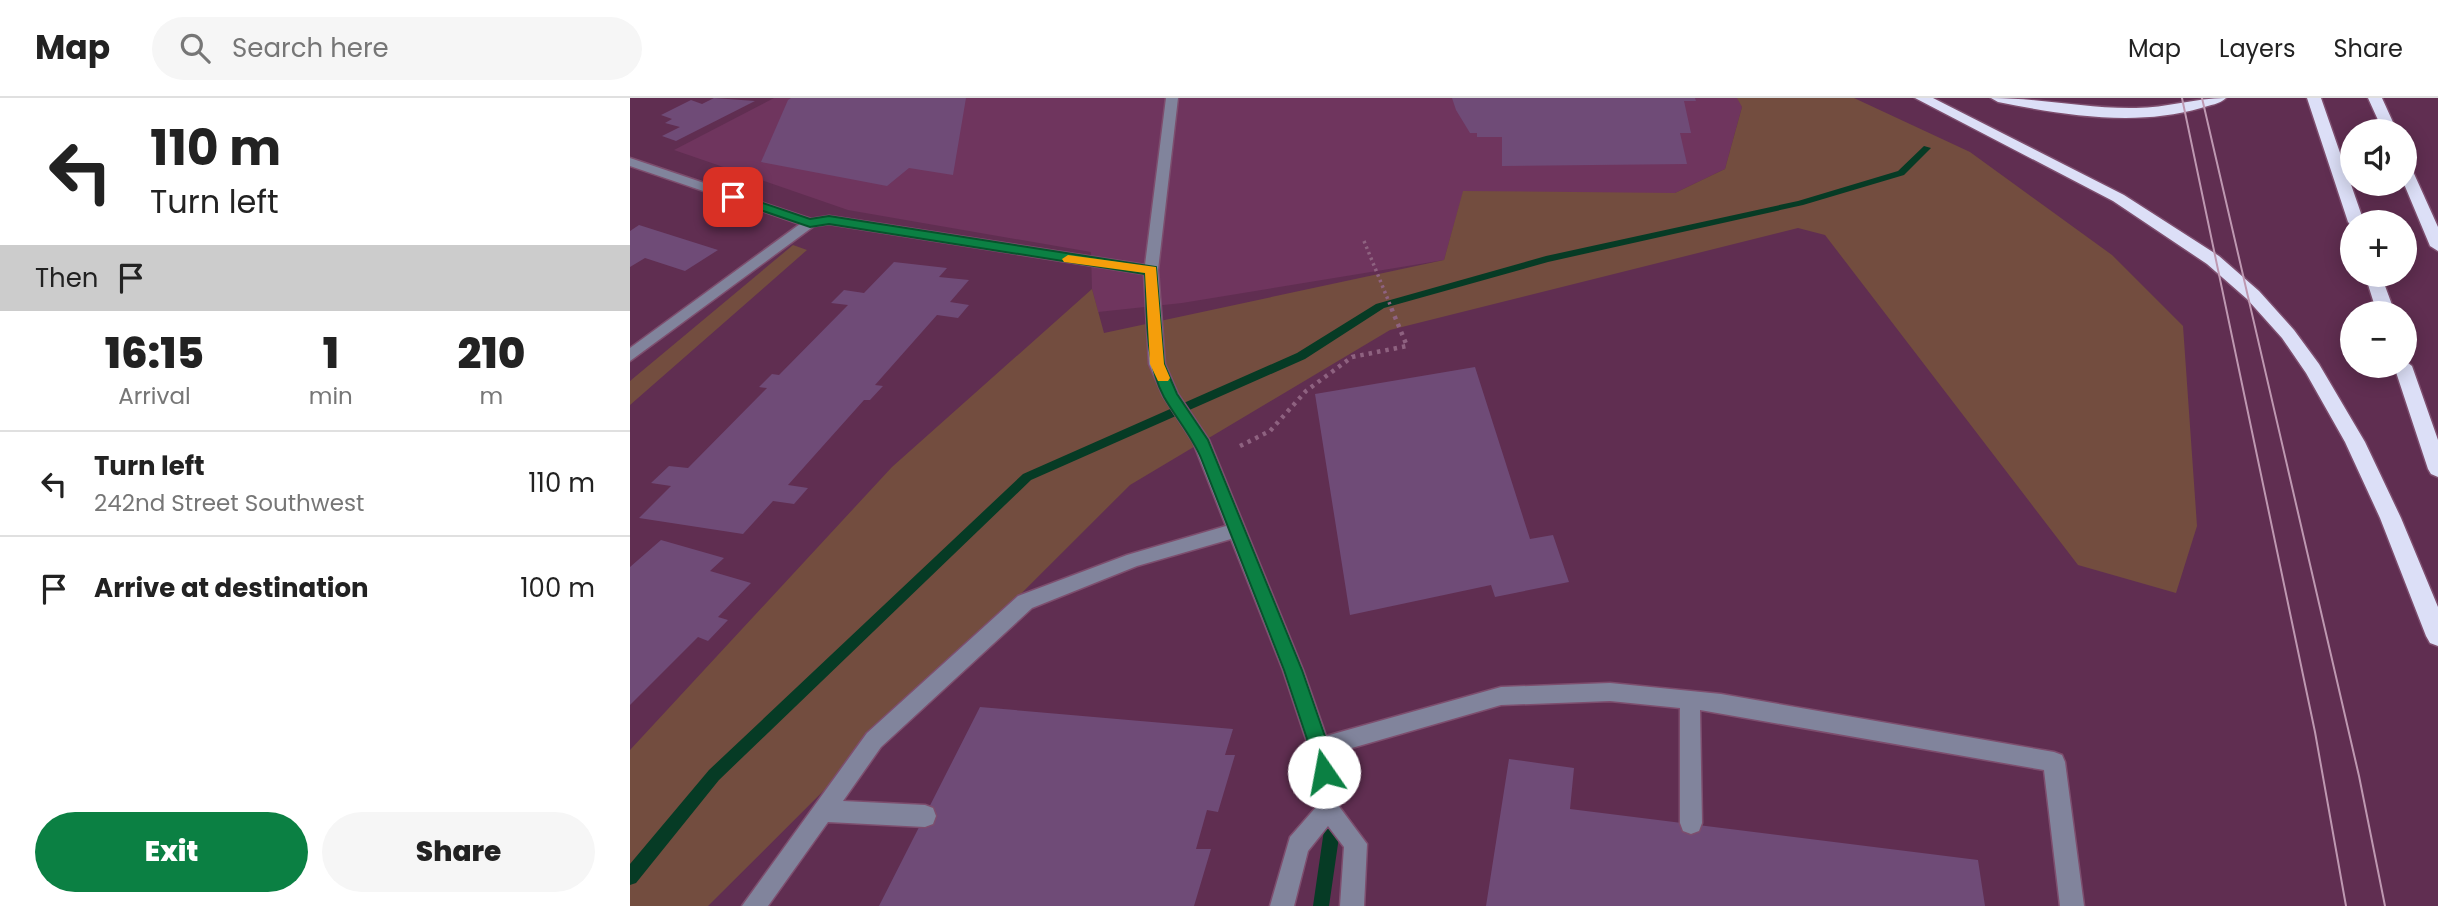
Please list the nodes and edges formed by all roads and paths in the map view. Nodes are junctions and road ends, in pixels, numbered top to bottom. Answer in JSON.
{"nodes":[{"id":1,"x":1172,"y":98,"type":"edge"},
{"id":2,"x":1922,"y":98,"type":"edge"},
{"id":3,"x":1998,"y":98,"type":"edge"},
{"id":4,"x":2219,"y":98,"type":"edge"},
{"id":5,"x":2314,"y":98,"type":"edge"},
{"id":6,"x":2375,"y":98,"type":"edge"},
{"id":7,"x":2384,"y":119,"type":"edge"},
{"id":8,"x":630,"y":162,"type":"edge"},
{"id":9,"x":2416,"y":196,"type":"edge"},
{"id":10,"x":2352,"y":210,"type":"edge"},
{"id":11,"x":810,"y":223,"type":"junction"},
{"id":12,"x":1364,"y":241,"type":"dead end"},
{"id":13,"x":2438,"y":246,"type":"edge"},
{"id":14,"x":1152,"y":270,"type":"junction"},
{"id":15,"x":630,"y":356,"type":"edge"},
{"id":16,"x":2407,"y":378,"type":"edge"},
{"id":17,"x":1240,"y":446,"type":"dead end"},
{"id":18,"x":2438,"y":469,"type":"edge"},
{"id":19,"x":1237,"y":530,"type":"junction"},
{"id":20,"x":2438,"y":636,"type":"edge"},
{"id":21,"x":1690,"y":699,"type":"junction"},
{"id":22,"x":1320,"y":748,"type":"junction"},
{"id":23,"x":1328,"y":809,"type":"junction"},
{"id":24,"x":822,"y":811,"type":"junction"},
{"id":25,"x":925,"y":816,"type":"dead end"},
{"id":26,"x":1691,"y":823,"type":"dead end"},
{"id":27,"x":754,"y":906,"type":"edge"},
{"id":28,"x":1282,"y":906,"type":"edge"},
{"id":29,"x":1352,"y":906,"type":"edge"},
{"id":30,"x":2072,"y":906,"type":"edge"}],
"edges":[{"from":1,"to":14,"type":"street"},
{"from":2,"to":20,"type":"highway"},
{"from":3,"to":4,"type":"highway"},
{"from":5,"to":10,"type":"highway"},
{"from":6,"to":7,"type":"highway"},
{"from":8,"to":11,"type":"street"},
{"from":9,"to":13,"type":"highway"},
{"from":11,"to":14,"type":"street"},
{"from":11,"to":15,"type":"street"},
{"from":12,"to":17,"type":"path"},
{"from":14,"to":19,"type":"street"},
{"from":16,"to":18,"type":"highway"},
{"from":19,"to":22,"type":"street"},
{"from":19,"to":24,"type":"street"},
{"from":21,"to":22,"type":"street"},
{"from":21,"to":26,"type":"street"},
{"from":21,"to":30,"type":"street"},
{"from":22,"to":23,"type":"street"},
{"from":23,"to":28,"type":"street"},
{"from":23,"to":29,"type":"street"},
{"from":24,"to":25,"type":"street"},
{"from":24,"to":27,"type":"street"}]}
